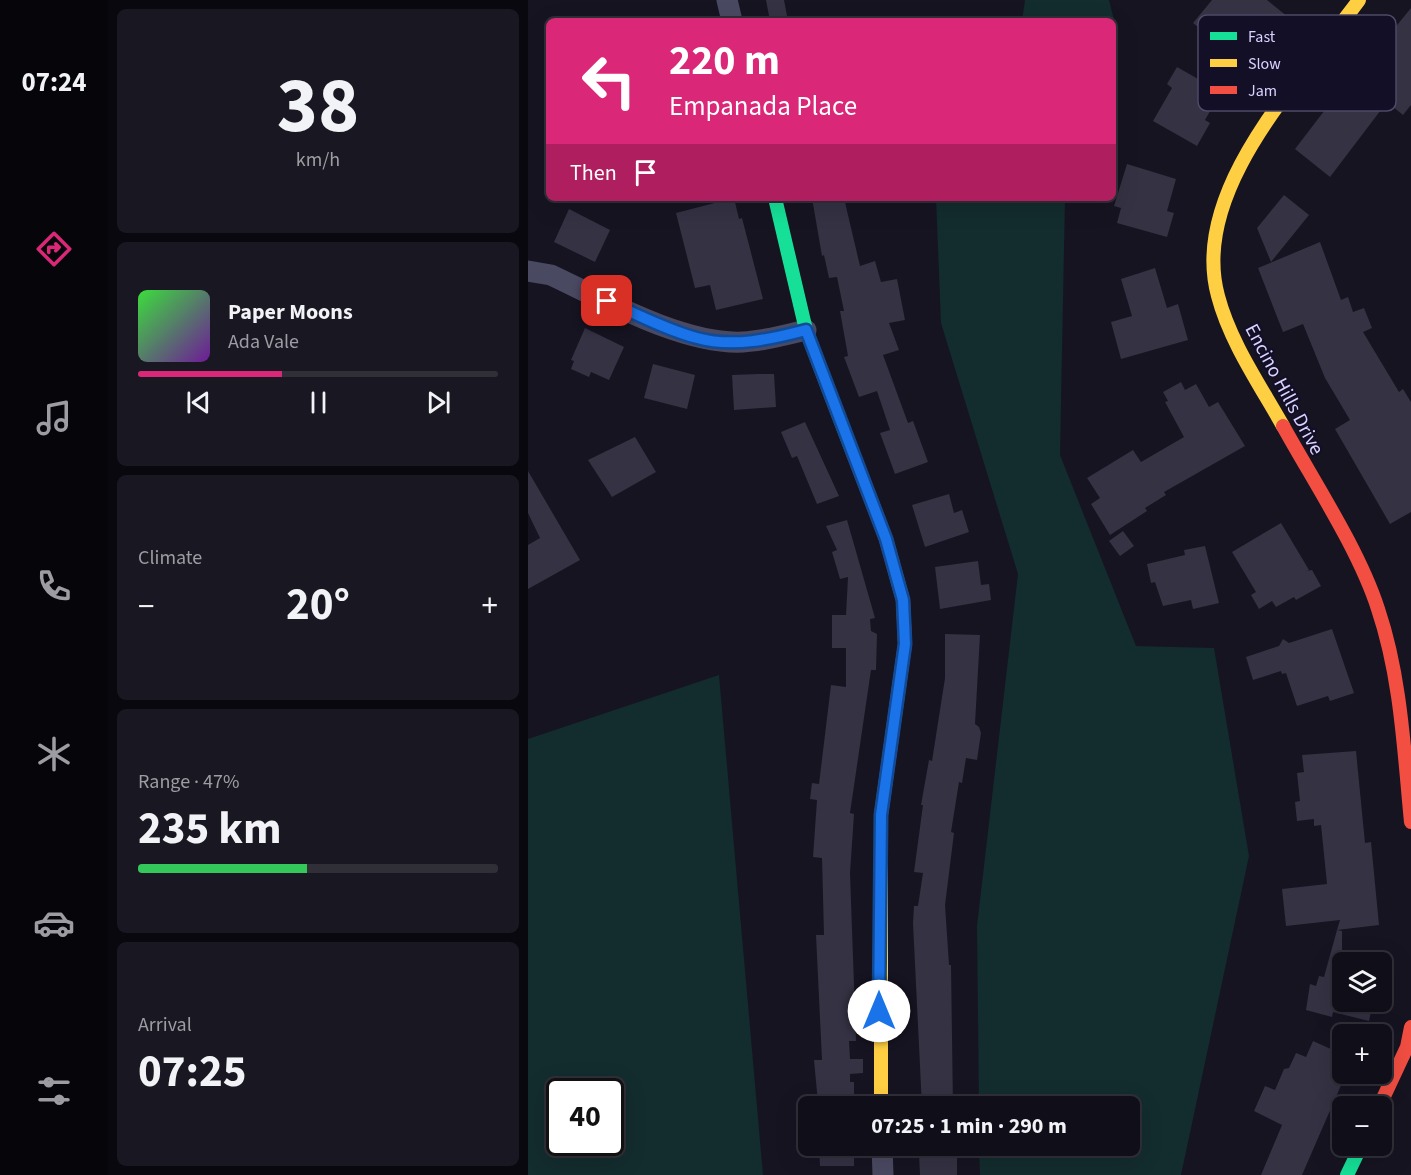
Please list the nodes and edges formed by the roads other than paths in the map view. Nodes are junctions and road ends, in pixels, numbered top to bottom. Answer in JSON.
{"nodes":[{"id":1,"x":727,"y":0,"type":"edge"},
{"id":2,"x":731,"y":18,"type":"edge"},
{"id":3,"x":1274,"y":111,"type":"edge"},
{"id":4,"x":776,"y":201,"type":"edge"},
{"id":5,"x":528,"y":271,"type":"edge"},
{"id":6,"x":806,"y":330,"type":"junction"},
{"id":7,"x":1411,"y":822,"type":"edge"},
{"id":8,"x":1411,"y":1027,"type":"edge"},
{"id":9,"x":881,"y":1096,"type":"edge"},
{"id":10,"x":1384,"y":1096,"type":"edge"},
{"id":11,"x":882,"y":1156,"type":"edge"},
{"id":12,"x":1356,"y":1156,"type":"edge"},
{"id":13,"x":883,"y":1175,"type":"edge"},
{"id":14,"x":1347,"y":1175,"type":"edge"}],
"edges":[{"from":1,"to":2,"type":"street"},
{"from":3,"to":7,"type":"main road","name":"Encino Hills Drive"},
{"from":4,"to":6,"type":"main road"},
{"from":5,"to":6,"type":"street"},
{"from":6,"to":9,"type":"main road"},
{"from":8,"to":10,"type":"main road"},
{"from":11,"to":13,"type":"street"},
{"from":12,"to":14,"type":"main road"}]}
